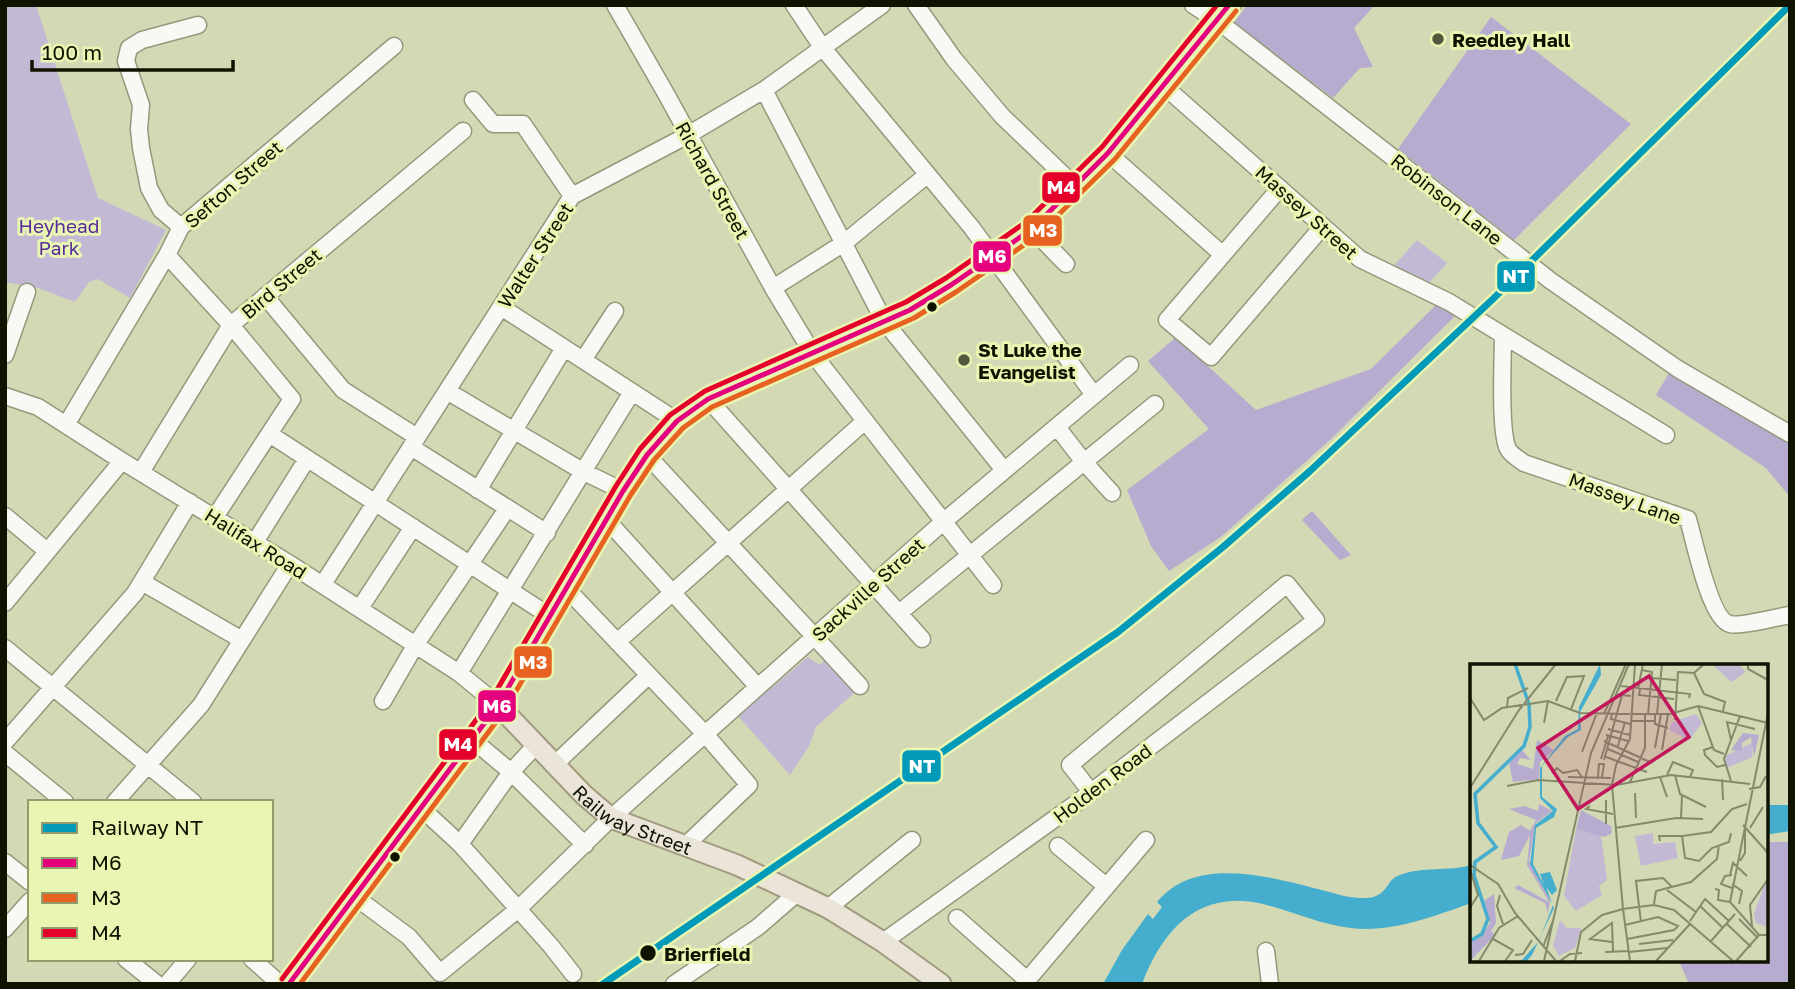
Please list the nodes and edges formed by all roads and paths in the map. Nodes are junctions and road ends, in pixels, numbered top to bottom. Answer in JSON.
{"nodes":[{"id":1,"x":615,"y":5,"type":"edge"},
{"id":2,"x":794,"y":5,"type":"edge"},
{"id":3,"x":882,"y":5,"type":"edge"},
{"id":4,"x":916,"y":5,"type":"edge"},
{"id":5,"x":1194,"y":5,"type":"edge"},
{"id":6,"x":1224,"y":13,"type":"edge"},
{"id":7,"x":198,"y":25,"type":"dead end"},
{"id":8,"x":394,"y":46,"type":"dead end"},
{"id":9,"x":822,"y":47,"type":"junction"},
{"id":10,"x":1164,"y":86,"type":"junction"},
{"id":11,"x":764,"y":90,"type":"junction"},
{"id":12,"x":473,"y":100,"type":"dead end"},
{"id":13,"x":463,"y":131,"type":"dead end"},
{"id":14,"x":688,"y":135,"type":"junction"},
{"id":15,"x":1108,"y":153,"type":"junction"},
{"id":16,"x":927,"y":175,"type":"junction"},
{"id":17,"x":1076,"y":187,"type":"junction"},
{"id":18,"x":1280,"y":188,"type":"junction"},
{"id":19,"x":572,"y":197,"type":"junction"},
{"id":20,"x":1323,"y":226,"type":"junction"},
{"id":21,"x":181,"y":227,"type":"junction"},
{"id":22,"x":1032,"y":229,"type":"junction"},
{"id":23,"x":844,"y":243,"type":"junction"},
{"id":24,"x":167,"y":255,"type":"junction"},
{"id":25,"x":1223,"y":255,"type":"junction"},
{"id":26,"x":993,"y":257,"type":"junction"},
{"id":27,"x":1066,"y":264,"type":"dead end"},
{"id":28,"x":773,"y":288,"type":"junction"},
{"id":29,"x":27,"y":292,"type":"dead end"},
{"id":30,"x":265,"y":296,"type":"junction"},
{"id":31,"x":501,"y":307,"type":"junction"},
{"id":32,"x":615,"y":311,"type":"dead end"},
{"id":33,"x":884,"y":321,"type":"junction"},
{"id":34,"x":231,"y":325,"type":"junction"},
{"id":35,"x":1500,"y":333,"type":"junction"},
{"id":36,"x":564,"y":348,"type":"junction"},
{"id":37,"x":813,"y":354,"type":"junction"},
{"id":38,"x":5,"y":355,"type":"edge"},
{"id":39,"x":583,"y":360,"type":"junction"},
{"id":40,"x":1130,"y":365,"type":"dead end"},
{"id":41,"x":447,"y":391,"type":"junction"},
{"id":42,"x":632,"y":392,"type":"junction"},
{"id":43,"x":1094,"y":395,"type":"junction"},
{"id":44,"x":5,"y":396,"type":"edge"},
{"id":45,"x":708,"y":399,"type":"junction"},
{"id":46,"x":1156,"y":404,"type":"dead end"},
{"id":47,"x":677,"y":421,"type":"junction"},
{"id":48,"x":865,"y":421,"type":"junction"},
{"id":49,"x":66,"y":425,"type":"junction"},
{"id":50,"x":1057,"y":427,"type":"junction"},
{"id":51,"x":514,"y":431,"type":"junction"},
{"id":52,"x":1790,"y":434,"type":"edge"},
{"id":53,"x":271,"y":435,"type":"junction"},
{"id":54,"x":1666,"y":435,"type":"dead end"},
{"id":55,"x":414,"y":442,"type":"junction"},
{"id":56,"x":648,"y":455,"type":"junction"},
{"id":57,"x":307,"y":458,"type":"junction"},
{"id":58,"x":122,"y":461,"type":"junction"},
{"id":59,"x":1084,"y":462,"type":"junction"},
{"id":60,"x":1004,"y":470,"type":"junction"},
{"id":61,"x":141,"y":472,"type":"junction"},
{"id":62,"x":583,"y":472,"type":"junction"},
{"id":63,"x":789,"y":489,"type":"junction"},
{"id":64,"x":478,"y":490,"type":"junction"},
{"id":65,"x":623,"y":491,"type":"junction"},
{"id":66,"x":1112,"y":493,"type":"dead end"},
{"id":67,"x":190,"y":502,"type":"junction"},
{"id":68,"x":375,"y":503,"type":"junction"},
{"id":69,"x":507,"y":509,"type":"junction"},
{"id":70,"x":5,"y":516,"type":"edge"},
{"id":71,"x":215,"y":517,"type":"junction"},
{"id":72,"x":606,"y":519,"type":"junction"},
{"id":73,"x":943,"y":522,"type":"junction"},
{"id":74,"x":413,"y":527,"type":"junction"},
{"id":75,"x":547,"y":533,"type":"junction"},
{"id":76,"x":255,"y":542,"type":"junction"},
{"id":77,"x":728,"y":543,"type":"junction"},
{"id":78,"x":47,"y":551,"type":"junction"},
{"id":79,"x":970,"y":555,"type":"junction"},
{"id":80,"x":290,"y":564,"type":"junction"},
{"id":81,"x":470,"y":564,"type":"junction"},
{"id":82,"x":142,"y":582,"type":"junction"},
{"id":83,"x":323,"y":584,"type":"junction"},
{"id":84,"x":873,"y":584,"type":"junction"},
{"id":85,"x":993,"y":585,"type":"dead end"},
{"id":86,"x":566,"y":588,"type":"junction"},
{"id":87,"x":512,"y":591,"type":"junction"},
{"id":88,"x":673,"y":593,"type":"junction"},
{"id":89,"x":5,"y":603,"type":"edge"},
{"id":90,"x":359,"y":608,"type":"junction"},
{"id":91,"x":899,"y":613,"type":"junction"},
{"id":92,"x":1790,"y":615,"type":"edge"},
{"id":93,"x":551,"y":617,"type":"junction"},
{"id":94,"x":814,"y":637,"type":"junction"},
{"id":95,"x":922,"y":639,"type":"dead end"},
{"id":96,"x":242,"y":640,"type":"junction"},
{"id":97,"x":617,"y":642,"type":"junction"},
{"id":98,"x":416,"y":644,"type":"junction"},
{"id":99,"x":5,"y":648,"type":"edge"},
{"id":100,"x":460,"y":673,"type":"junction"},
{"id":101,"x":649,"y":675,"type":"junction"},
{"id":102,"x":860,"y":686,"type":"dead end"},
{"id":103,"x":758,"y":687,"type":"junction"},
{"id":104,"x":54,"y":688,"type":"junction"},
{"id":105,"x":383,"y":701,"type":"dead end"},
{"id":106,"x":498,"y":705,"type":"junction"},
{"id":107,"x":705,"y":734,"type":"junction"},
{"id":108,"x":473,"y":740,"type":"junction"},
{"id":109,"x":5,"y":742,"type":"edge"},
{"id":110,"x":536,"y":745,"type":"junction"},
{"id":111,"x":5,"y":753,"type":"edge"},
{"id":112,"x":149,"y":764,"type":"junction"},
{"id":113,"x":555,"y":764,"type":"junction"},
{"id":114,"x":511,"y":772,"type":"junction"},
{"id":115,"x":1091,"y":792,"type":"junction"},
{"id":116,"x":63,"y":800,"type":"edge"},
{"id":117,"x":117,"y":800,"type":"edge"},
{"id":118,"x":191,"y":800,"type":"edge"},
{"id":119,"x":420,"y":807,"type":"junction"},
{"id":120,"x":611,"y":818,"type":"junction"},
{"id":121,"x":912,"y":840,"type":"dead end"},
{"id":122,"x":1146,"y":840,"type":"dead end"},
{"id":123,"x":460,"y":844,"type":"junction"},
{"id":124,"x":585,"y":845,"type":"junction"},
{"id":125,"x":685,"y":846,"type":"junction"},
{"id":126,"x":1058,"y":846,"type":"dead end"},
{"id":127,"x":5,"y":862,"type":"edge"},
{"id":128,"x":28,"y":880,"type":"edge"},
{"id":129,"x":1106,"y":886,"type":"junction"},
{"id":130,"x":797,"y":893,"type":"junction"},
{"id":131,"x":354,"y":896,"type":"junction"},
{"id":132,"x":28,"y":903,"type":"edge"},
{"id":133,"x":828,"y":908,"type":"junction"},
{"id":134,"x":517,"y":910,"type":"junction"},
{"id":135,"x":957,"y":918,"type":"dead end"},
{"id":136,"x":5,"y":929,"type":"edge"},
{"id":137,"x":883,"y":942,"type":"junction"},
{"id":138,"x":1266,"y":951,"type":"dead end"},
{"id":139,"x":128,"y":961,"type":"edge"},
{"id":140,"x":187,"y":961,"type":"edge"},
{"id":141,"x":254,"y":961,"type":"edge"},
{"id":142,"x":573,"y":974,"type":"dead end"},
{"id":143,"x":176,"y":981,"type":"edge"},
{"id":144,"x":1025,"y":982,"type":"edge"},
{"id":145,"x":157,"y":984,"type":"edge"},
{"id":146,"x":280,"y":984,"type":"edge"},
{"id":147,"x":289,"y":984,"type":"edge"},
{"id":148,"x":674,"y":984,"type":"edge"},
{"id":149,"x":941,"y":984,"type":"edge"},
{"id":150,"x":1270,"y":984,"type":"edge"}],
"edges":[{"from":1,"to":14,"type":"street","name":"Richard Street"},
{"from":2,"to":9,"type":"street"},
{"from":3,"to":9,"type":"street","name":"Walter Street"},
{"from":4,"to":17,"type":"street"},
{"from":5,"to":6,"type":"street","name":"Robinson Lane"},
{"from":6,"to":10,"type":"highway"},
{"from":6,"to":52,"type":"street","name":"Robinson Lane"},
{"from":7,"to":21,"type":"street"},
{"from":8,"to":21,"type":"street","name":"Sefton Street"},
{"from":9,"to":11,"type":"street","name":"Walter Street"},
{"from":9,"to":16,"type":"street"},
{"from":10,"to":15,"type":"highway"},
{"from":10,"to":18,"type":"street","name":"Massey Street"},
{"from":11,"to":14,"type":"street","name":"Walter Street"},
{"from":11,"to":23,"type":"street"},
{"from":12,"to":19,"type":"street"},
{"from":13,"to":30,"type":"street","name":"Bird Street"},
{"from":14,"to":19,"type":"street","name":"Walter Street"},
{"from":14,"to":28,"type":"street","name":"Richard Street"},
{"from":15,"to":17,"type":"highway"},
{"from":15,"to":25,"type":"street"},
{"from":16,"to":23,"type":"street"},
{"from":16,"to":26,"type":"street"},
{"from":17,"to":22,"type":"highway"},
{"from":18,"to":20,"type":"street","name":"Massey Street"},
{"from":18,"to":25,"type":"street"},
{"from":19,"to":31,"type":"street","name":"Walter Street"},
{"from":20,"to":25,"type":"street"},
{"from":20,"to":35,"type":"street","name":"Massey Street"},
{"from":21,"to":24,"type":"street","name":"Sefton Street"},
{"from":22,"to":26,"type":"highway"},
{"from":22,"to":27,"type":"street"},
{"from":23,"to":28,"type":"street"},
{"from":23,"to":33,"type":"street"},
{"from":24,"to":34,"type":"street"},
{"from":24,"to":49,"type":"street","name":"Sefton Street"},
{"from":26,"to":33,"type":"highway"},
{"from":26,"to":43,"type":"street"},
{"from":28,"to":37,"type":"street","name":"Richard Street"},
{"from":29,"to":38,"type":"street"},
{"from":30,"to":34,"type":"street","name":"Bird Street"},
{"from":30,"to":55,"type":"street"},
{"from":31,"to":36,"type":"street"},
{"from":31,"to":41,"type":"street","name":"Walter Street"},
{"from":32,"to":39,"type":"street"},
{"from":33,"to":37,"type":"highway"},
{"from":33,"to":60,"type":"street"},
{"from":34,"to":53,"type":"street"},
{"from":34,"to":61,"type":"street","name":"Bird Street"},
{"from":35,"to":54,"type":"street","name":"Massey Street"},
{"from":35,"to":92,"type":"street","name":"Massey Lane"},
{"from":36,"to":39,"type":"street"},
{"from":36,"to":51,"type":"street"},
{"from":37,"to":45,"type":"highway"},
{"from":37,"to":48,"type":"street","name":"Richard Street"},
{"from":39,"to":42,"type":"street"},
{"from":40,"to":43,"type":"street","name":"Sackville Street"},
{"from":41,"to":51,"type":"street"},
{"from":41,"to":55,"type":"street","name":"Walter Street"},
{"from":42,"to":47,"type":"street"},
{"from":42,"to":62,"type":"street"},
{"from":43,"to":50,"type":"street","name":"Sackville Street"},
{"from":44,"to":49,"type":"street","name":"Halifax Road"},
{"from":45,"to":47,"type":"highway"},
{"from":45,"to":63,"type":"street"},
{"from":46,"to":59,"type":"street"},
{"from":47,"to":56,"type":"highway"},
{"from":48,"to":63,"type":"street"},
{"from":48,"to":73,"type":"street","name":"Richard Street"},
{"from":49,"to":58,"type":"street","name":"Halifax Road"},
{"from":50,"to":59,"type":"street"},
{"from":50,"to":60,"type":"street","name":"Sackville Street"},
{"from":51,"to":62,"type":"street"},
{"from":51,"to":64,"type":"street"},
{"from":53,"to":57,"type":"street"},
{"from":53,"to":71,"type":"street"},
{"from":55,"to":64,"type":"street"},
{"from":55,"to":68,"type":"street","name":"Walter Street"},
{"from":56,"to":65,"type":"highway"},
{"from":56,"to":77,"type":"street"},
{"from":57,"to":68,"type":"street"},
{"from":57,"to":76,"type":"street"},
{"from":58,"to":61,"type":"street","name":"Halifax Road"},
{"from":58,"to":78,"type":"street"},
{"from":59,"to":66,"type":"street"},
{"from":59,"to":79,"type":"street"},
{"from":60,"to":73,"type":"street","name":"Sackville Street"},
{"from":61,"to":67,"type":"street","name":"Halifax Road"},
{"from":62,"to":65,"type":"street"},
{"from":62,"to":75,"type":"street"},
{"from":63,"to":77,"type":"street"},
{"from":63,"to":84,"type":"street"},
{"from":64,"to":69,"type":"street"},
{"from":65,"to":72,"type":"highway"},
{"from":67,"to":71,"type":"street","name":"Halifax Road"},
{"from":67,"to":82,"type":"street"},
{"from":68,"to":74,"type":"street"},
{"from":68,"to":83,"type":"street","name":"Walter Street"},
{"from":69,"to":75,"type":"street"},
{"from":69,"to":81,"type":"street"},
{"from":70,"to":78,"type":"street"},
{"from":71,"to":76,"type":"street","name":"Halifax Road"},
{"from":72,"to":86,"type":"highway"},
{"from":72,"to":88,"type":"street"},
{"from":73,"to":79,"type":"street","name":"Richard Street"},
{"from":73,"to":84,"type":"street","name":"Sackville Street"},
{"from":74,"to":81,"type":"street"},
{"from":74,"to":90,"type":"street"},
{"from":75,"to":87,"type":"street"},
{"from":76,"to":80,"type":"street","name":"Halifax Road"},
{"from":77,"to":88,"type":"street"},
{"from":77,"to":94,"type":"street"},
{"from":78,"to":89,"type":"street"},
{"from":79,"to":85,"type":"street","name":"Richard Street"},
{"from":79,"to":91,"type":"street"},
{"from":80,"to":83,"type":"street","name":"Halifax Road"},
{"from":80,"to":96,"type":"street"},
{"from":81,"to":87,"type":"street"},
{"from":81,"to":98,"type":"street"},
{"from":82,"to":96,"type":"street"},
{"from":82,"to":104,"type":"street"},
{"from":83,"to":90,"type":"street","name":"Halifax Road"},
{"from":84,"to":91,"type":"street"},
{"from":84,"to":94,"type":"street","name":"Sackville Street"},
{"from":86,"to":93,"type":"highway"},
{"from":86,"to":97,"type":"street"},
{"from":87,"to":93,"type":"street"},
{"from":87,"to":100,"type":"street"},
{"from":88,"to":97,"type":"street"},
{"from":88,"to":103,"type":"street"},
{"from":90,"to":98,"type":"street","name":"Halifax Road"},
{"from":91,"to":95,"type":"street"},
{"from":93,"to":106,"type":"highway"},
{"from":94,"to":102,"type":"street"},
{"from":94,"to":103,"type":"street","name":"Sackville Street"},
{"from":96,"to":112,"type":"street"},
{"from":97,"to":101,"type":"street"},
{"from":98,"to":100,"type":"street","name":"Halifax Road"},
{"from":98,"to":105,"type":"street"},
{"from":99,"to":104,"type":"street"},
{"from":100,"to":106,"type":"street","name":"Halifax Road"},
{"from":101,"to":107,"type":"street"},
{"from":101,"to":113,"type":"street"},
{"from":103,"to":107,"type":"street","name":"Sackville Street"},
{"from":104,"to":109,"type":"street"},
{"from":104,"to":112,"type":"street"},
{"from":106,"to":108,"type":"highway"},
{"from":106,"to":110,"type":"main road","name":"Railway Street"},
{"from":107,"to":120,"type":"street","name":"Sackville Street"},
{"from":107,"to":125,"type":"street"},
{"from":108,"to":114,"type":"street"},
{"from":108,"to":119,"type":"highway"},
{"from":110,"to":113,"type":"main road","name":"Railway Street"},
{"from":110,"to":114,"type":"street"},
{"from":111,"to":116,"type":"street"},
{"from":112,"to":117,"type":"street"},
{"from":112,"to":118,"type":"street"},
{"from":113,"to":120,"type":"main road","name":"Railway Street"},
{"from":114,"to":123,"type":"street"},
{"from":114,"to":124,"type":"street"},
{"from":115,"to":115,"type":"street","name":"Holden Road"},
{"from":115,"to":137,"type":"street","name":"Holden Road"},
{"from":119,"to":123,"type":"street"},
{"from":119,"to":131,"type":"highway"},
{"from":120,"to":124,"type":"street","name":"Sackville Street"},
{"from":120,"to":125,"type":"main road","name":"Railway Street"},
{"from":121,"to":133,"type":"street"},
{"from":122,"to":129,"type":"street"},
{"from":123,"to":134,"type":"street"},
{"from":124,"to":134,"type":"street","name":"Sackville Street"},
{"from":125,"to":130,"type":"main road","name":"Railway Street"},
{"from":126,"to":129,"type":"street"},
{"from":127,"to":128,"type":"street"},
{"from":129,"to":144,"type":"street"},
{"from":130,"to":133,"type":"main road","name":"Railway Street"},
{"from":130,"to":148,"type":"street"},
{"from":131,"to":134,"type":"street","name":"Sackville Street"},
{"from":131,"to":147,"type":"highway"},
{"from":132,"to":136,"type":"street"},
{"from":133,"to":137,"type":"main road","name":"Railway Street"},
{"from":134,"to":142,"type":"street"},
{"from":135,"to":144,"type":"street"},
{"from":137,"to":149,"type":"main road","name":"Railway Street"},
{"from":138,"to":150,"type":"street"},
{"from":139,"to":145,"type":"street"},
{"from":140,"to":143,"type":"street"},
{"from":141,"to":146,"type":"street"}]}
